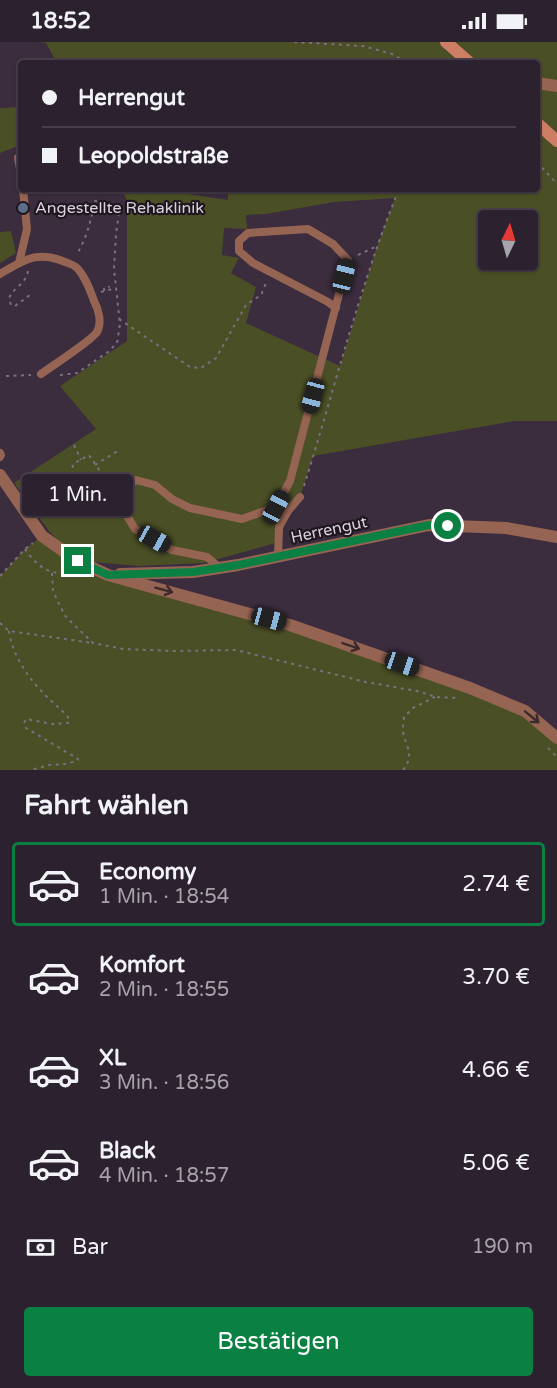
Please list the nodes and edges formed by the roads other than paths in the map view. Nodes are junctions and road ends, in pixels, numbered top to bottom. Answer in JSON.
{"nodes":[{"id":1,"x":446,"y":42,"type":"edge"},
{"id":2,"x":467,"y":60,"type":"edge"},
{"id":3,"x":540,"y":83,"type":"edge"},
{"id":4,"x":557,"y":86,"type":"edge"},
{"id":5,"x":540,"y":126,"type":"edge"},
{"id":6,"x":557,"y":141,"type":"edge"},
{"id":7,"x":24,"y":192,"type":"edge"},
{"id":8,"x":21,"y":262,"type":"junction"},
{"id":9,"x":0,"y":274,"type":"edge"},
{"id":10,"x":336,"y":308,"type":"junction"},
{"id":11,"x":41,"y":374,"type":"road end"},
{"id":12,"x":0,"y":475,"type":"edge"},
{"id":13,"x":300,"y":497,"type":"road end"},
{"id":14,"x":557,"y":537,"type":"edge"},
{"id":15,"x":278,"y":557,"type":"junction"},
{"id":16,"x":220,"y":568,"type":"junction"},
{"id":17,"x":108,"y":575,"type":"junction"},
{"id":18,"x":557,"y":738,"type":"edge"}],
"edges":[{"from":1,"to":2,"type":"main road"},
{"from":3,"to":4,"type":"street"},
{"from":5,"to":6,"type":"main road"},
{"from":7,"to":8,"type":"lane"},
{"from":8,"to":9,"type":"lane"},
{"from":8,"to":11,"type":"lane"},
{"from":10,"to":10,"type":"lane"},
{"from":10,"to":16,"type":"lane"},
{"from":12,"to":17,"type":"street"},
{"from":13,"to":15,"type":"lane"},
{"from":14,"to":15,"type":"street","name":"Herrengut"},
{"from":15,"to":16,"type":"street","name":"Herrengut"},
{"from":16,"to":17,"type":"street","name":"Herrengut"},
{"from":17,"to":18,"type":"street","one_way":true}]}
